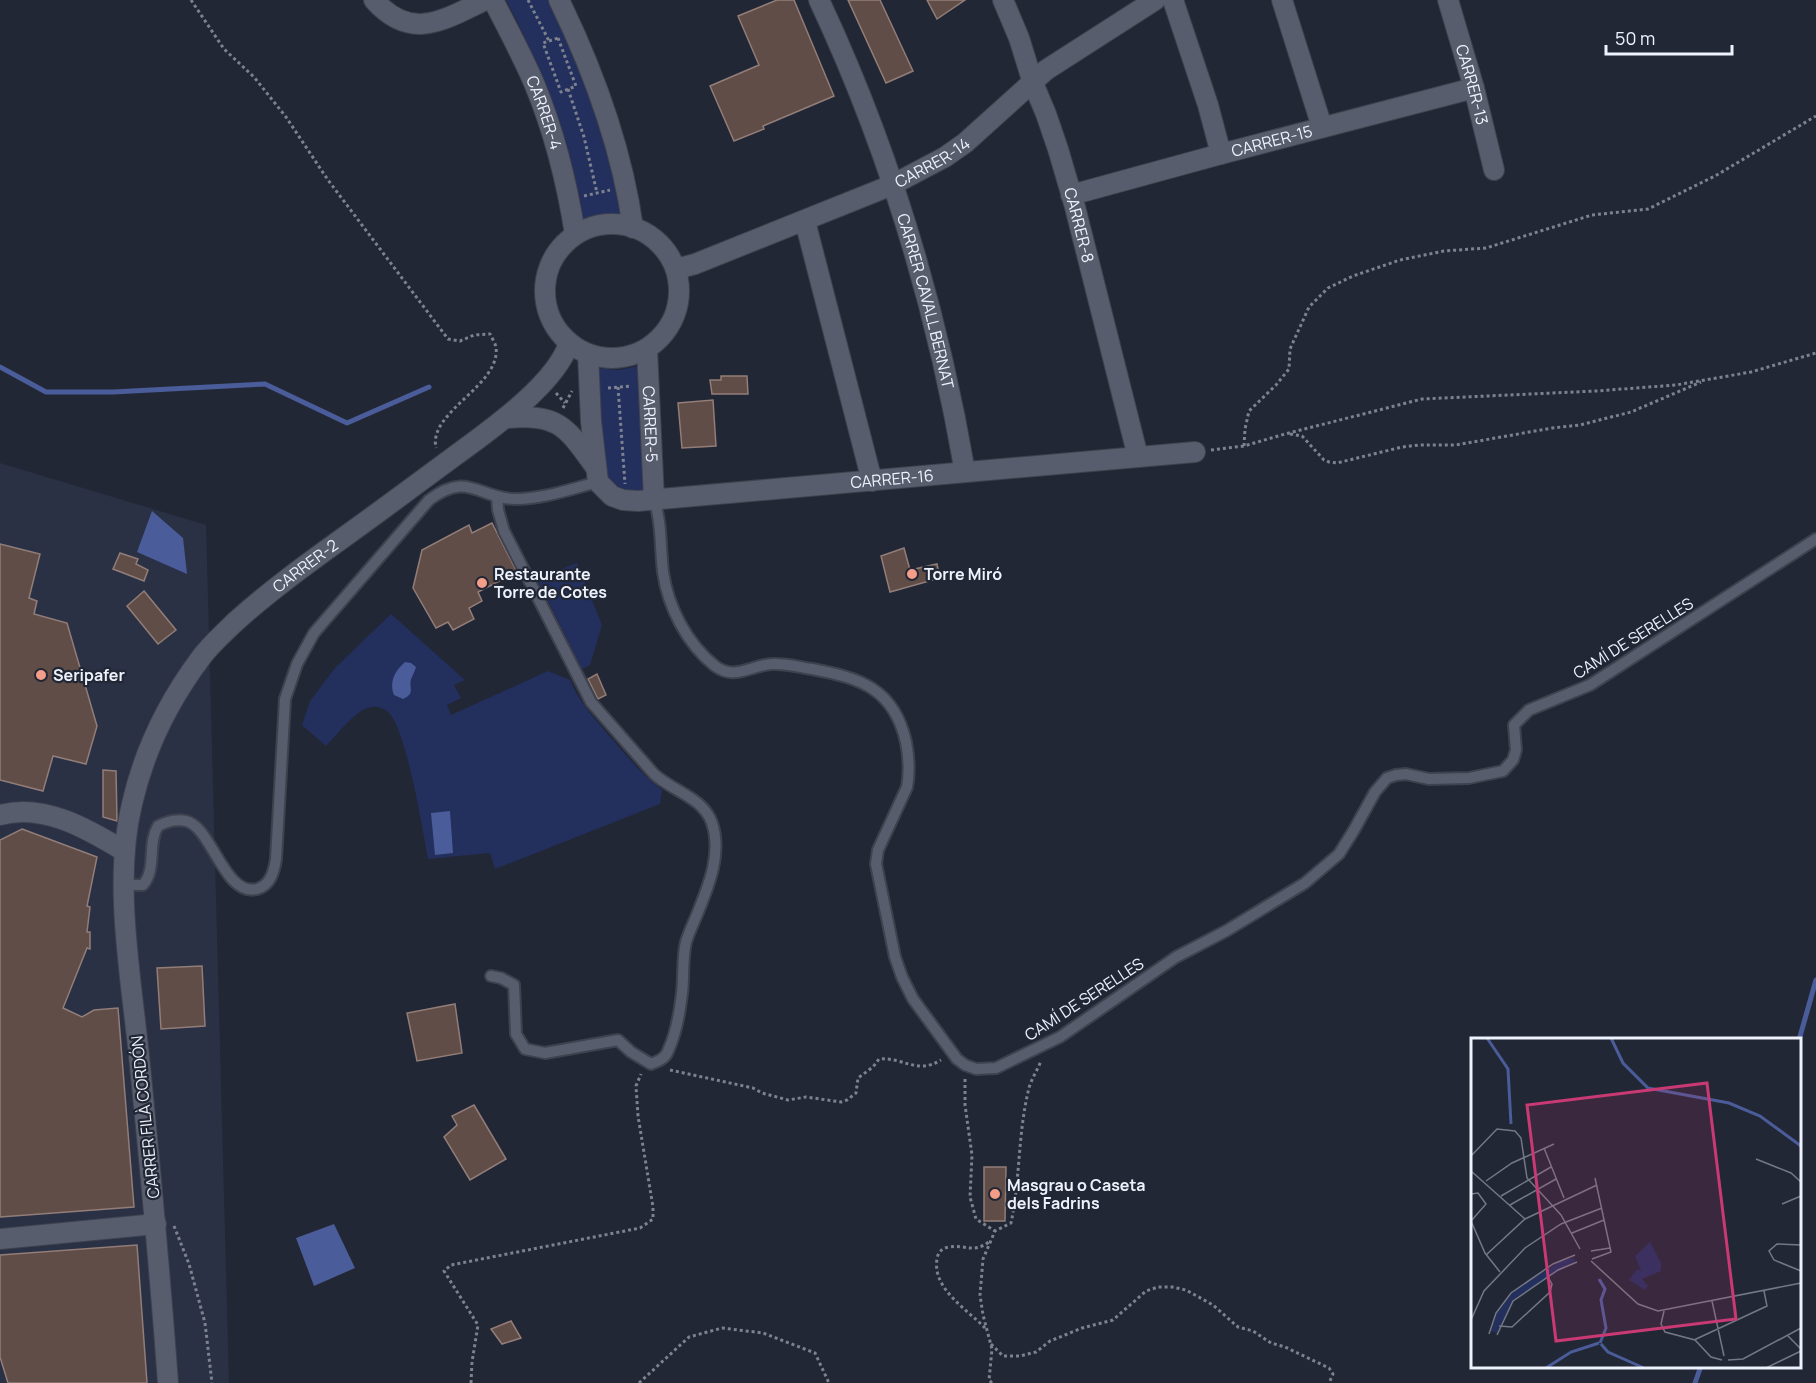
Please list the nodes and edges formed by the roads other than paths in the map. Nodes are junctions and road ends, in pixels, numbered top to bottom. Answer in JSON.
{"nodes":[{"id":1,"x":374,"y":0,"type":"edge"},
{"id":2,"x":485,"y":0,"type":"edge"},
{"id":3,"x":493,"y":0,"type":"edge"},
{"id":4,"x":559,"y":0,"type":"edge"},
{"id":5,"x":819,"y":0,"type":"edge"},
{"id":6,"x":1003,"y":0,"type":"edge"},
{"id":7,"x":1155,"y":0,"type":"edge"},
{"id":8,"x":1173,"y":0,"type":"edge"},
{"id":9,"x":1282,"y":0,"type":"edge"},
{"id":10,"x":1448,"y":0,"type":"edge"},
{"id":11,"x":1032,"y":83,"type":"junction"},
{"id":12,"x":1474,"y":88,"type":"junction"},
{"id":13,"x":1323,"y":127,"type":"junction"},
{"id":14,"x":1221,"y":154,"type":"junction"},
{"id":15,"x":1494,"y":170,"type":"dead end"},
{"id":16,"x":892,"y":185,"type":"junction"},
{"id":17,"x":1071,"y":195,"type":"junction"},
{"id":18,"x":805,"y":221,"type":"junction"},
{"id":19,"x":633,"y":228,"type":"junction"},
{"id":20,"x":575,"y":234,"type":"junction"},
{"id":21,"x":676,"y":268,"type":"junction"},
{"id":22,"x":569,"y":343,"type":"junction"},
{"id":23,"x":647,"y":349,"type":"junction"},
{"id":24,"x":588,"y":354,"type":"junction"},
{"id":25,"x":506,"y":418,"type":"junction"},
{"id":26,"x":1195,"y":452,"type":"road end"},
{"id":27,"x":1138,"y":457,"type":"junction"},
{"id":28,"x":965,"y":472,"type":"junction"},
{"id":29,"x":596,"y":474,"type":"junction"},
{"id":30,"x":872,"y":482,"type":"junction"},
{"id":31,"x":497,"y":497,"type":"junction"},
{"id":32,"x":654,"y":499,"type":"junction"},
{"id":33,"x":1816,"y":539,"type":"edge"},
{"id":34,"x":0,"y":815,"type":"edge"},
{"id":35,"x":124,"y":851,"type":"junction"},
{"id":36,"x":125,"y":885,"type":"junction"},
{"id":37,"x":492,"y":976,"type":"dead end"},
{"id":38,"x":156,"y":1224,"type":"junction"},
{"id":39,"x":0,"y":1239,"type":"edge"},
{"id":40,"x":168,"y":1383,"type":"edge"}],
"edges":[{"from":1,"to":2,"type":"street"},
{"from":3,"to":20,"type":"street","name":"CARRER-4"},
{"from":4,"to":19,"type":"street"},
{"from":5,"to":16,"type":"street","name":"CARRER CAVALL BERNAT"},
{"from":6,"to":11,"type":"street","name":"CARRER-8"},
{"from":7,"to":11,"type":"street","name":"CARRER-14"},
{"from":8,"to":14,"type":"street"},
{"from":9,"to":13,"type":"street"},
{"from":10,"to":12,"type":"street","name":"CARRER-13"},
{"from":11,"to":16,"type":"street","name":"CARRER-14"},
{"from":11,"to":17,"type":"street","name":"CARRER-8"},
{"from":12,"to":13,"type":"street","name":"CARRER-15"},
{"from":12,"to":15,"type":"street","name":"CARRER-13"},
{"from":13,"to":14,"type":"street","name":"CARRER-15"},
{"from":14,"to":17,"type":"street","name":"CARRER-15"},
{"from":16,"to":18,"type":"street","name":"CARRER-14"},
{"from":16,"to":28,"type":"street","name":"CARRER CAVALL BERNAT"},
{"from":17,"to":27,"type":"street","name":"CARRER-8"},
{"from":18,"to":21,"type":"street","name":"CARRER-14"},
{"from":18,"to":30,"type":"street"},
{"from":19,"to":20,"type":"street"},
{"from":19,"to":21,"type":"street"},
{"from":20,"to":22,"type":"street"},
{"from":21,"to":23,"type":"street"},
{"from":22,"to":24,"type":"street"},
{"from":22,"to":25,"type":"street","name":"CARRER-2"},
{"from":23,"to":24,"type":"street"},
{"from":23,"to":32,"type":"street","name":"CARRER-5"},
{"from":24,"to":29,"type":"street"},
{"from":25,"to":29,"type":"street"},
{"from":25,"to":35,"type":"street","name":"CARRER-2"},
{"from":26,"to":27,"type":"street","name":"CARRER-16"},
{"from":27,"to":28,"type":"street","name":"CARRER-16"},
{"from":28,"to":30,"type":"street","name":"CARRER-16"},
{"from":29,"to":31,"type":"lane"},
{"from":29,"to":32,"type":"street","name":"CARRER-16"},
{"from":30,"to":32,"type":"street","name":"CARRER-16"},
{"from":31,"to":36,"type":"lane"},
{"from":31,"to":37,"type":"lane"},
{"from":32,"to":33,"type":"lane","name":"CAMÍ DE SERELLES"},
{"from":34,"to":35,"type":"street"},
{"from":35,"to":36,"type":"street","name":"CARRER FILÀ CORDÓN"},
{"from":36,"to":38,"type":"street","name":"CARRER FILÀ CORDÓN"},
{"from":38,"to":39,"type":"street"},
{"from":38,"to":40,"type":"street","name":"CARRER FILÀ CORDÓN"}]}
